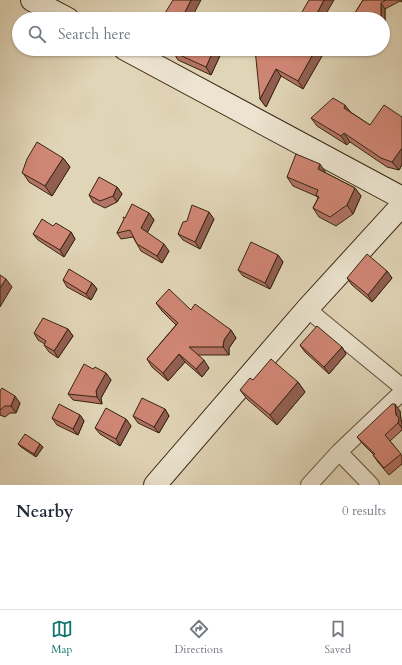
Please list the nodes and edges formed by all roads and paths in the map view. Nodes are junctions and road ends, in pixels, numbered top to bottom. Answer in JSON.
{"nodes":[{"id":1,"x":32,"y":0,"type":"edge"},
{"id":2,"x":55,"y":12,"type":"edge"},
{"id":3,"x":138,"y":56,"type":"edge"},
{"id":4,"x":402,"y":198,"type":"edge"},
{"id":5,"x":402,"y":205,"type":"edge"},
{"id":6,"x":307,"y":309,"type":"junction"},
{"id":7,"x":402,"y":387,"type":"edge"},
{"id":8,"x":402,"y":392,"type":"edge"},
{"id":9,"x":339,"y":452,"type":"junction"},
{"id":10,"x":155,"y":485,"type":"edge"},
{"id":11,"x":309,"y":485,"type":"edge"},
{"id":12,"x":371,"y":485,"type":"edge"}],
"edges":[{"from":1,"to":2,"type":"street"},
{"from":3,"to":4,"type":"street"},
{"from":5,"to":6,"type":"street"},
{"from":6,"to":7,"type":"street"},
{"from":6,"to":10,"type":"street"},
{"from":8,"to":9,"type":"street"},
{"from":9,"to":11,"type":"street"},
{"from":9,"to":12,"type":"street"}]}
